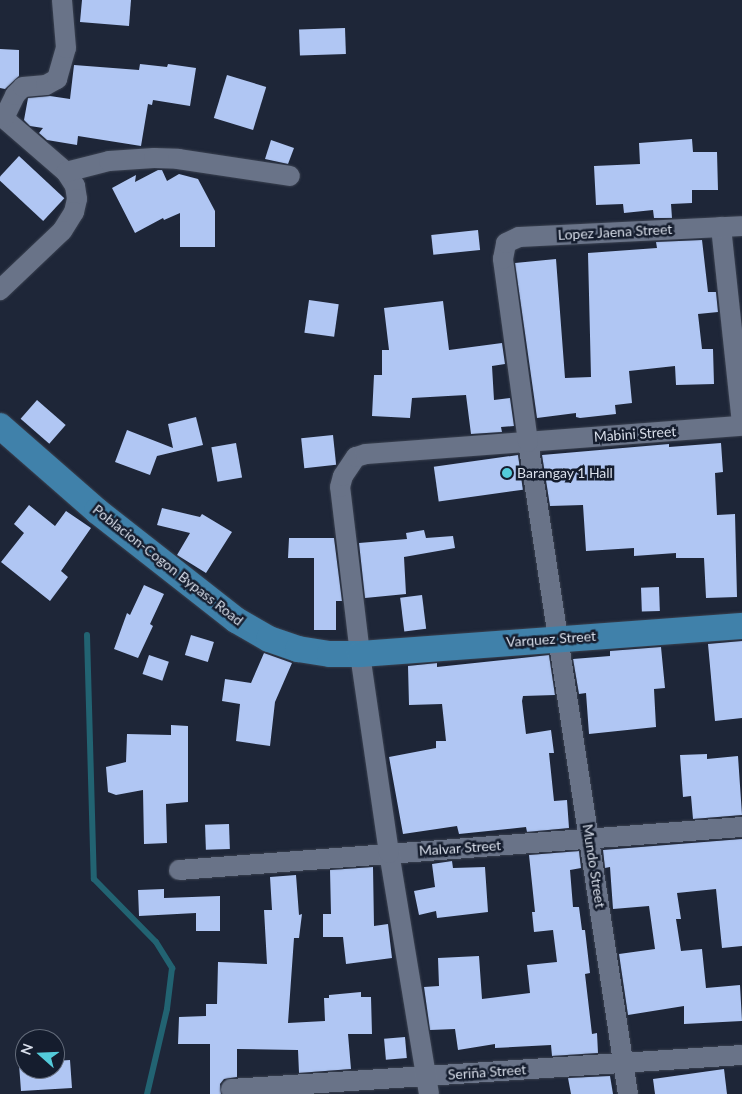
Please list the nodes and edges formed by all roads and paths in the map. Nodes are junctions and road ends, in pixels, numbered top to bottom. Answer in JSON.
{"nodes":[{"id":1,"x":62,"y":0,"type":"edge"},
{"id":2,"x":2,"y":116,"type":"edge"},
{"id":3,"x":66,"y":172,"type":"junction"},
{"id":4,"x":290,"y":176,"type":"dead end"},
{"id":5,"x":742,"y":226,"type":"edge"},
{"id":6,"x":721,"y":227,"type":"junction"},
{"id":7,"x":503,"y":260,"type":"joint"},
{"id":8,"x":0,"y":290,"type":"edge"},
{"id":9,"x":742,"y":424,"type":"edge"},
{"id":10,"x":0,"y":426,"type":"edge"},
{"id":11,"x":528,"y":442,"type":"junction"},
{"id":12,"x":742,"y":626,"type":"edge"},
{"id":13,"x":558,"y":638,"type":"junction"},
{"id":14,"x":360,"y":654,"type":"junction"},
{"id":15,"x":742,"y":827,"type":"edge"},
{"id":16,"x":590,"y":839,"type":"junction"},
{"id":17,"x":389,"y":853,"type":"junction"},
{"id":18,"x":178,"y":870,"type":"dead end"},
{"id":19,"x":742,"y":1055,"type":"edge"},
{"id":20,"x":624,"y":1063,"type":"junction"},
{"id":21,"x":428,"y":1085,"type":"edge"},
{"id":22,"x":232,"y":1089,"type":"dead end"},
{"id":23,"x":628,"y":1094,"type":"edge"}],
"edges":[{"from":1,"to":2,"type":"street"},
{"from":2,"to":3,"type":"street"},
{"from":3,"to":4,"type":"street"},
{"from":3,"to":8,"type":"street"},
{"from":5,"to":6,"type":"street","name":"Lopez Jaena Street"},
{"from":6,"to":7,"type":"street","name":"Lopez Jaena Street"},
{"from":6,"to":9,"type":"street"},
{"from":7,"to":11,"type":"street","name":"Mundo Street"},
{"from":9,"to":11,"type":"street","name":"Mabini Street"},
{"from":10,"to":14,"type":"main road","name":"Poblacion-Cogon Bypass Road"},
{"from":11,"to":13,"type":"street","name":"Mundo Street"},
{"from":11,"to":14,"type":"street","name":"Mabini Street"},
{"from":12,"to":13,"type":"main road","name":"Varquez Street"},
{"from":13,"to":14,"type":"main road","name":"Varquez Street"},
{"from":13,"to":16,"type":"street","name":"Mundo Street"},
{"from":14,"to":17,"type":"street","name":"Mabini Street"},
{"from":15,"to":16,"type":"street","name":"Malvar Street"},
{"from":16,"to":17,"type":"street","name":"Malvar Street"},
{"from":16,"to":20,"type":"street","name":"Mundo Street"},
{"from":17,"to":18,"type":"street","name":"Malvar Street"},
{"from":17,"to":21,"type":"street","name":"Mabini Street"},
{"from":19,"to":20,"type":"street","name":"Seriña Street"},
{"from":20,"to":21,"type":"street","name":"Seriña Street"},
{"from":20,"to":23,"type":"street","name":"Mundo Street"},
{"from":21,"to":22,"type":"street","name":"Seriña Street"}]}
